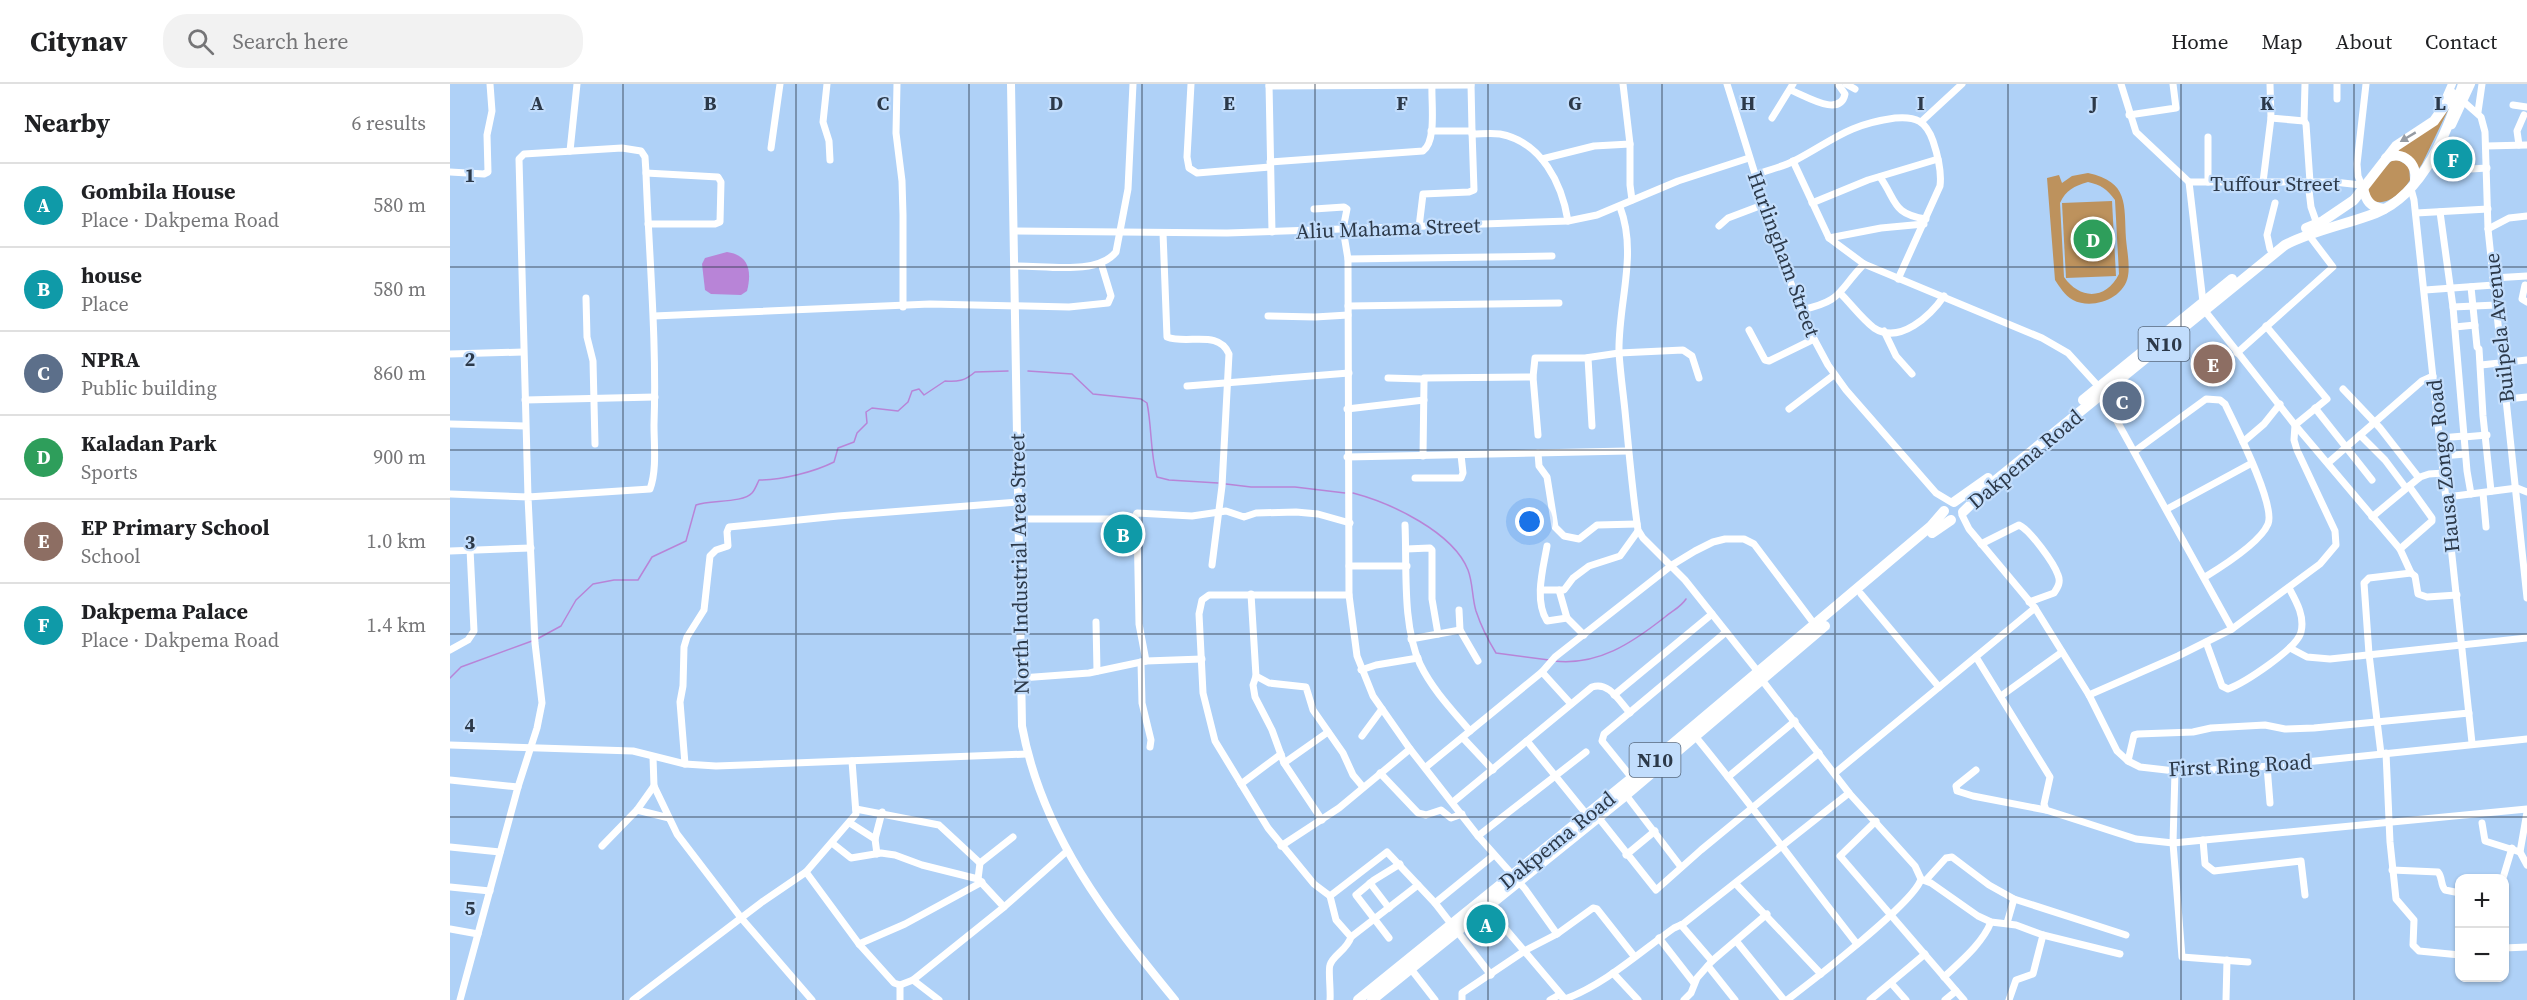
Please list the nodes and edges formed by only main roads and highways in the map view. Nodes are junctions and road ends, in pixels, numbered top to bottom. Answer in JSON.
{"nodes":[{"id":1,"x":1011,"y":84,"type":"edge"},
{"id":2,"x":2455,"y":84,"type":"edge"},
{"id":3,"x":2463,"y":84,"type":"edge"},
{"id":4,"x":2471,"y":84,"type":"edge"},
{"id":5,"x":2443,"y":134,"type":"junction"},
{"id":6,"x":2385,"y":158,"type":"junction"},
{"id":7,"x":2413,"y":185,"type":"junction"},
{"id":8,"x":2362,"y":186,"type":"junction"},
{"id":9,"x":2385,"y":209,"type":"junction"},
{"id":10,"x":2204,"y":306,"type":"junction"},
{"id":11,"x":1953,"y":511,"type":"junction"},
{"id":12,"x":1760,"y":676,"type":"junction"},
{"id":13,"x":1592,"y":816,"type":"junction"},
{"id":14,"x":1516,"y":879,"type":"junction"},
{"id":15,"x":1455,"y":928,"type":"junction"},
{"id":16,"x":1175,"y":1000,"type":"edge"},
{"id":17,"x":1359,"y":1000,"type":"edge"},
{"id":18,"x":1372,"y":1000,"type":"edge"}],
"edges":[{"from":1,"to":16,"type":"main road","name":"North Industrial Area Street"},
{"from":2,"to":6,"type":"highway","number":"N10","one_way":true},
{"from":3,"to":5,"type":"highway"},
{"from":4,"to":5,"type":"main road"},
{"from":5,"to":7,"type":"highway","number":"N10"},
{"from":6,"to":7,"type":"highway"},
{"from":6,"to":8,"type":"highway","number":"N10"},
{"from":7,"to":9,"type":"highway","number":"N10"},
{"from":8,"to":9,"type":"highway"},
{"from":8,"to":10,"type":"highway","name":"Dakpema Road","number":"N10"},
{"from":9,"to":10,"type":"highway","name":"Dakpema Road","number":"N10"},
{"from":10,"to":11,"type":"highway","name":"Dakpema Road","number":"N10"},
{"from":11,"to":12,"type":"highway","name":"Dakpema Road","number":"N10"},
{"from":11,"to":12,"type":"highway","name":"Dakpema Road","number":"N10"},
{"from":12,"to":13,"type":"highway","name":"Dakpema Road","number":"N10"},
{"from":12,"to":13,"type":"highway","name":"Dakpema Road","number":"N10"},
{"from":13,"to":14,"type":"highway","name":"Dakpema Road","number":"N10"},
{"from":14,"to":15,"type":"highway","name":"Dakpema Road","number":"N10"},
{"from":14,"to":15,"type":"highway","name":"Dakpema Road","number":"N10"},
{"from":15,"to":17,"type":"highway","name":"Dakpema Road","number":"N10"},
{"from":15,"to":18,"type":"highway","name":"Dakpema Road","number":"N10"}]}
